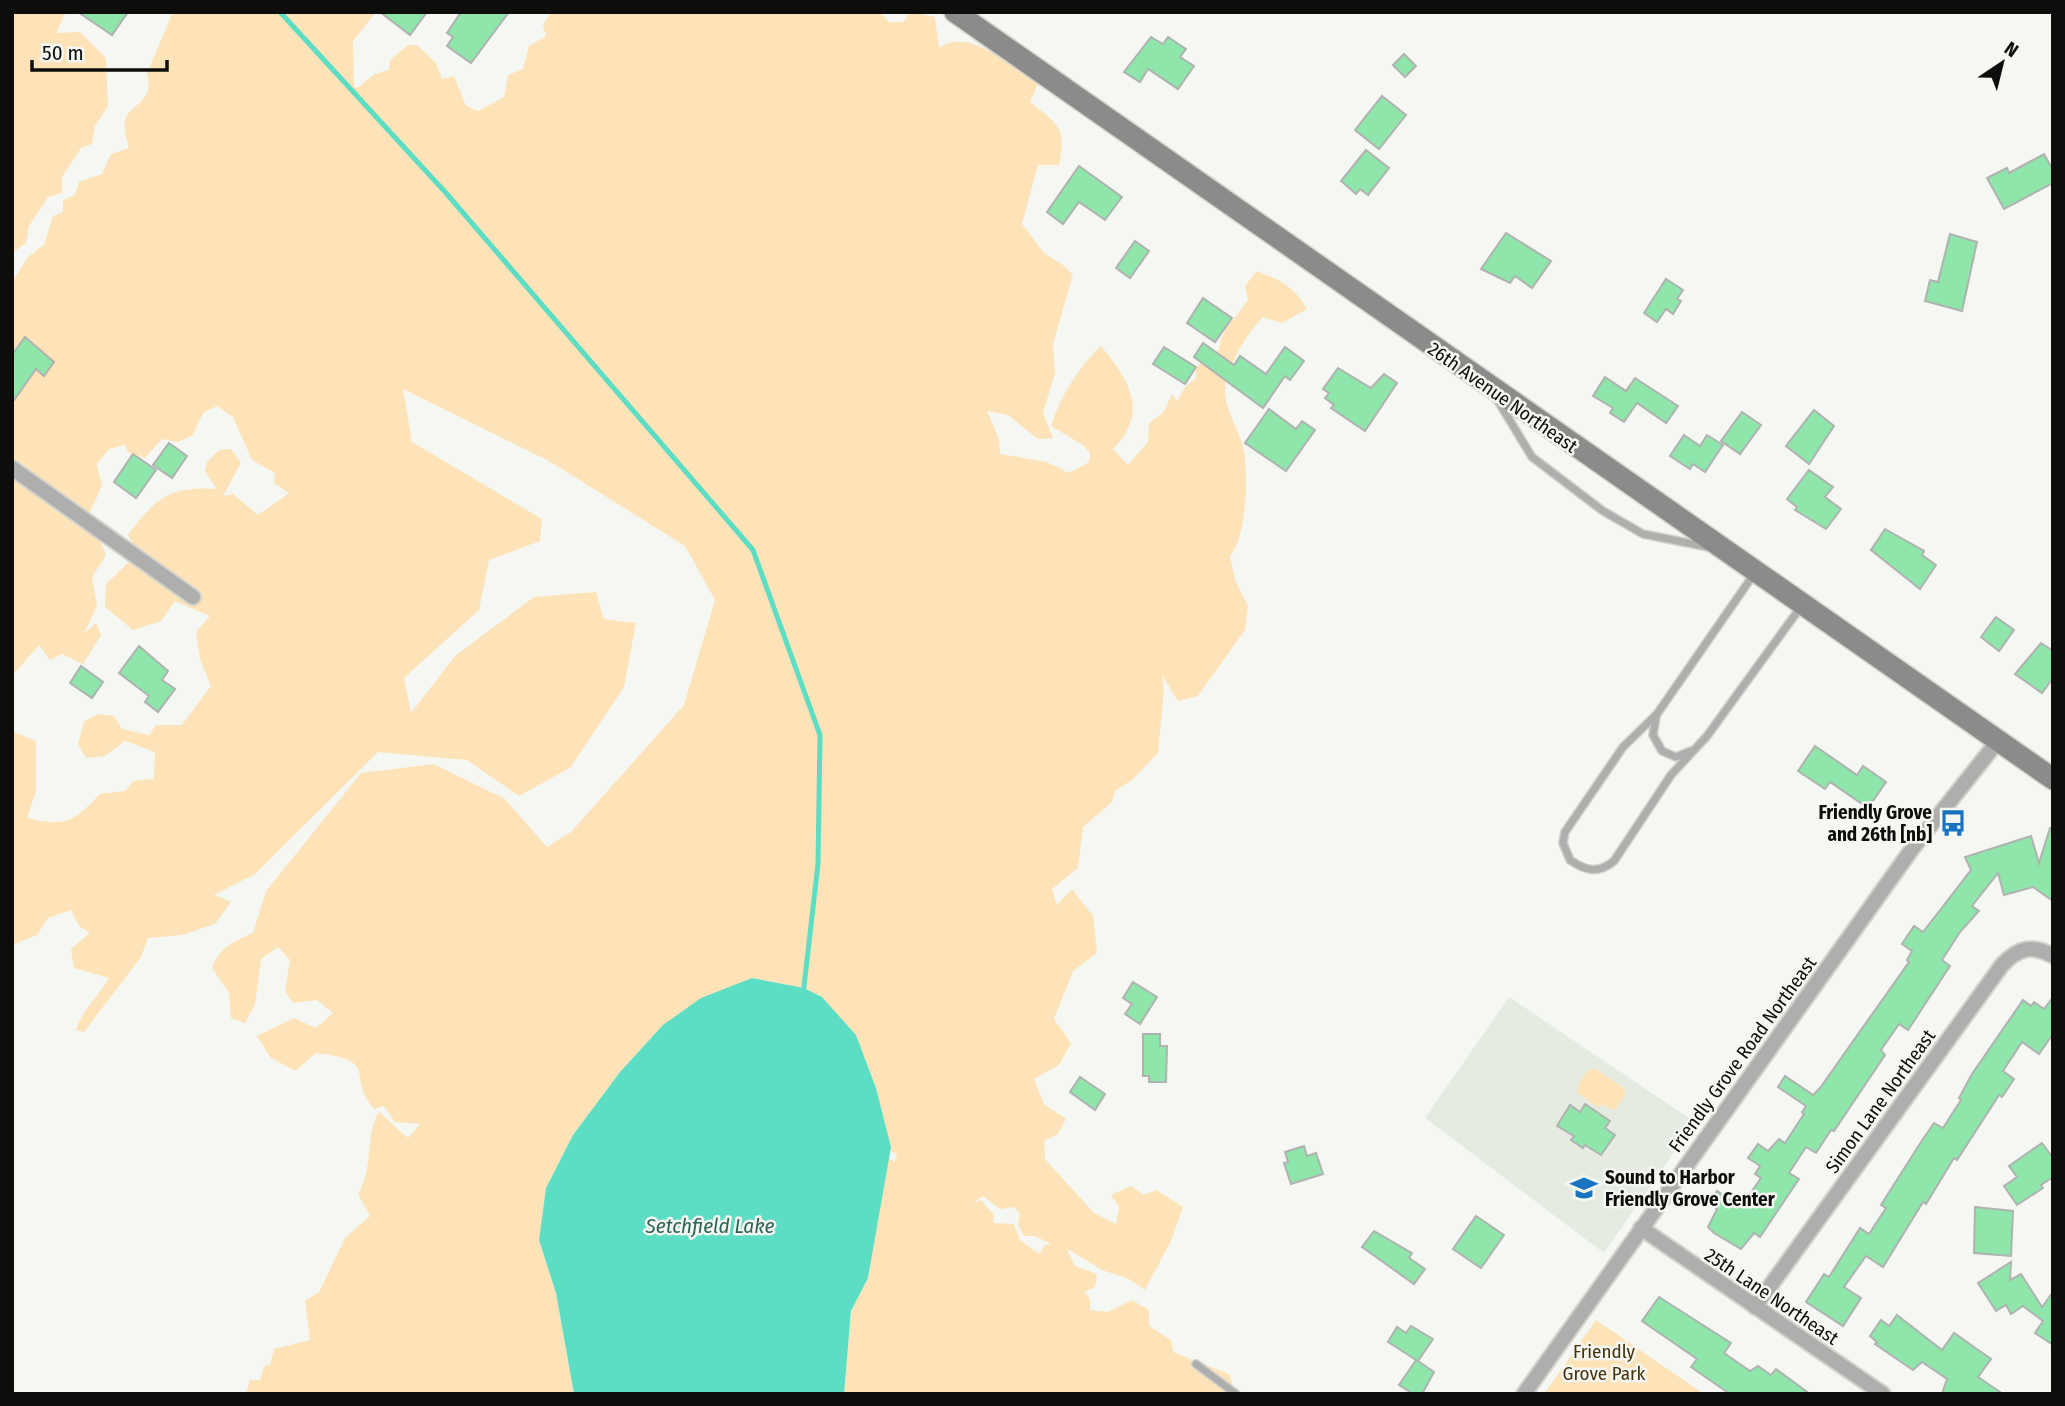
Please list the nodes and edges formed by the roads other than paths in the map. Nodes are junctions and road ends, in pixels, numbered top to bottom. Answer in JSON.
{"nodes":[{"id":1,"x":955,"y":12,"type":"edge"},
{"id":2,"x":1490,"y":388,"type":"junction"},
{"id":3,"x":12,"y":468,"type":"edge"},
{"id":4,"x":1721,"y":549,"type":"junction"},
{"id":5,"x":1755,"y":573,"type":"junction"},
{"id":6,"x":193,"y":597,"type":"dead end"},
{"id":7,"x":1802,"y":605,"type":"junction"},
{"id":8,"x":1657,"y":714,"type":"junction"},
{"id":9,"x":1998,"y":741,"type":"junction"},
{"id":10,"x":1694,"y":749,"type":"junction"},
{"id":11,"x":2053,"y":779,"type":"edge"},
{"id":12,"x":2053,"y":956,"type":"edge"},
{"id":13,"x":1641,"y":1228,"type":"junction"},
{"id":14,"x":1755,"y":1307,"type":"junction"},
{"id":15,"x":1196,"y":1364,"type":"dead end"},
{"id":16,"x":1236,"y":1394,"type":"edge"},
{"id":17,"x":1524,"y":1394,"type":"edge"},
{"id":18,"x":1883,"y":1394,"type":"edge"}],
"edges":[{"from":1,"to":2,"type":"street","name":"26th Avenue Northeast"},
{"from":2,"to":4,"type":"street","name":"26th Avenue Northeast"},
{"from":2,"to":4,"type":"lane"},
{"from":3,"to":6,"type":"street"},
{"from":4,"to":5,"type":"street","name":"26th Avenue Northeast"},
{"from":5,"to":7,"type":"street","name":"26th Avenue Northeast"},
{"from":5,"to":8,"type":"lane"},
{"from":7,"to":9,"type":"street","name":"26th Avenue Northeast"},
{"from":7,"to":10,"type":"lane"},
{"from":8,"to":10,"type":"lane"},
{"from":8,"to":10,"type":"lane"},
{"from":9,"to":11,"type":"street","name":"26th Avenue Northeast"},
{"from":9,"to":13,"type":"street","name":"Friendly Grove Road Northeast"},
{"from":12,"to":14,"type":"street","name":"Simon Lane Northeast"},
{"from":13,"to":14,"type":"street","name":"25th Lane Northeast"},
{"from":13,"to":17,"type":"street","name":"Friendly Grove Road Northeast"},
{"from":14,"to":18,"type":"street","name":"25th Lane Northeast"},
{"from":15,"to":16,"type":"lane"}]}
